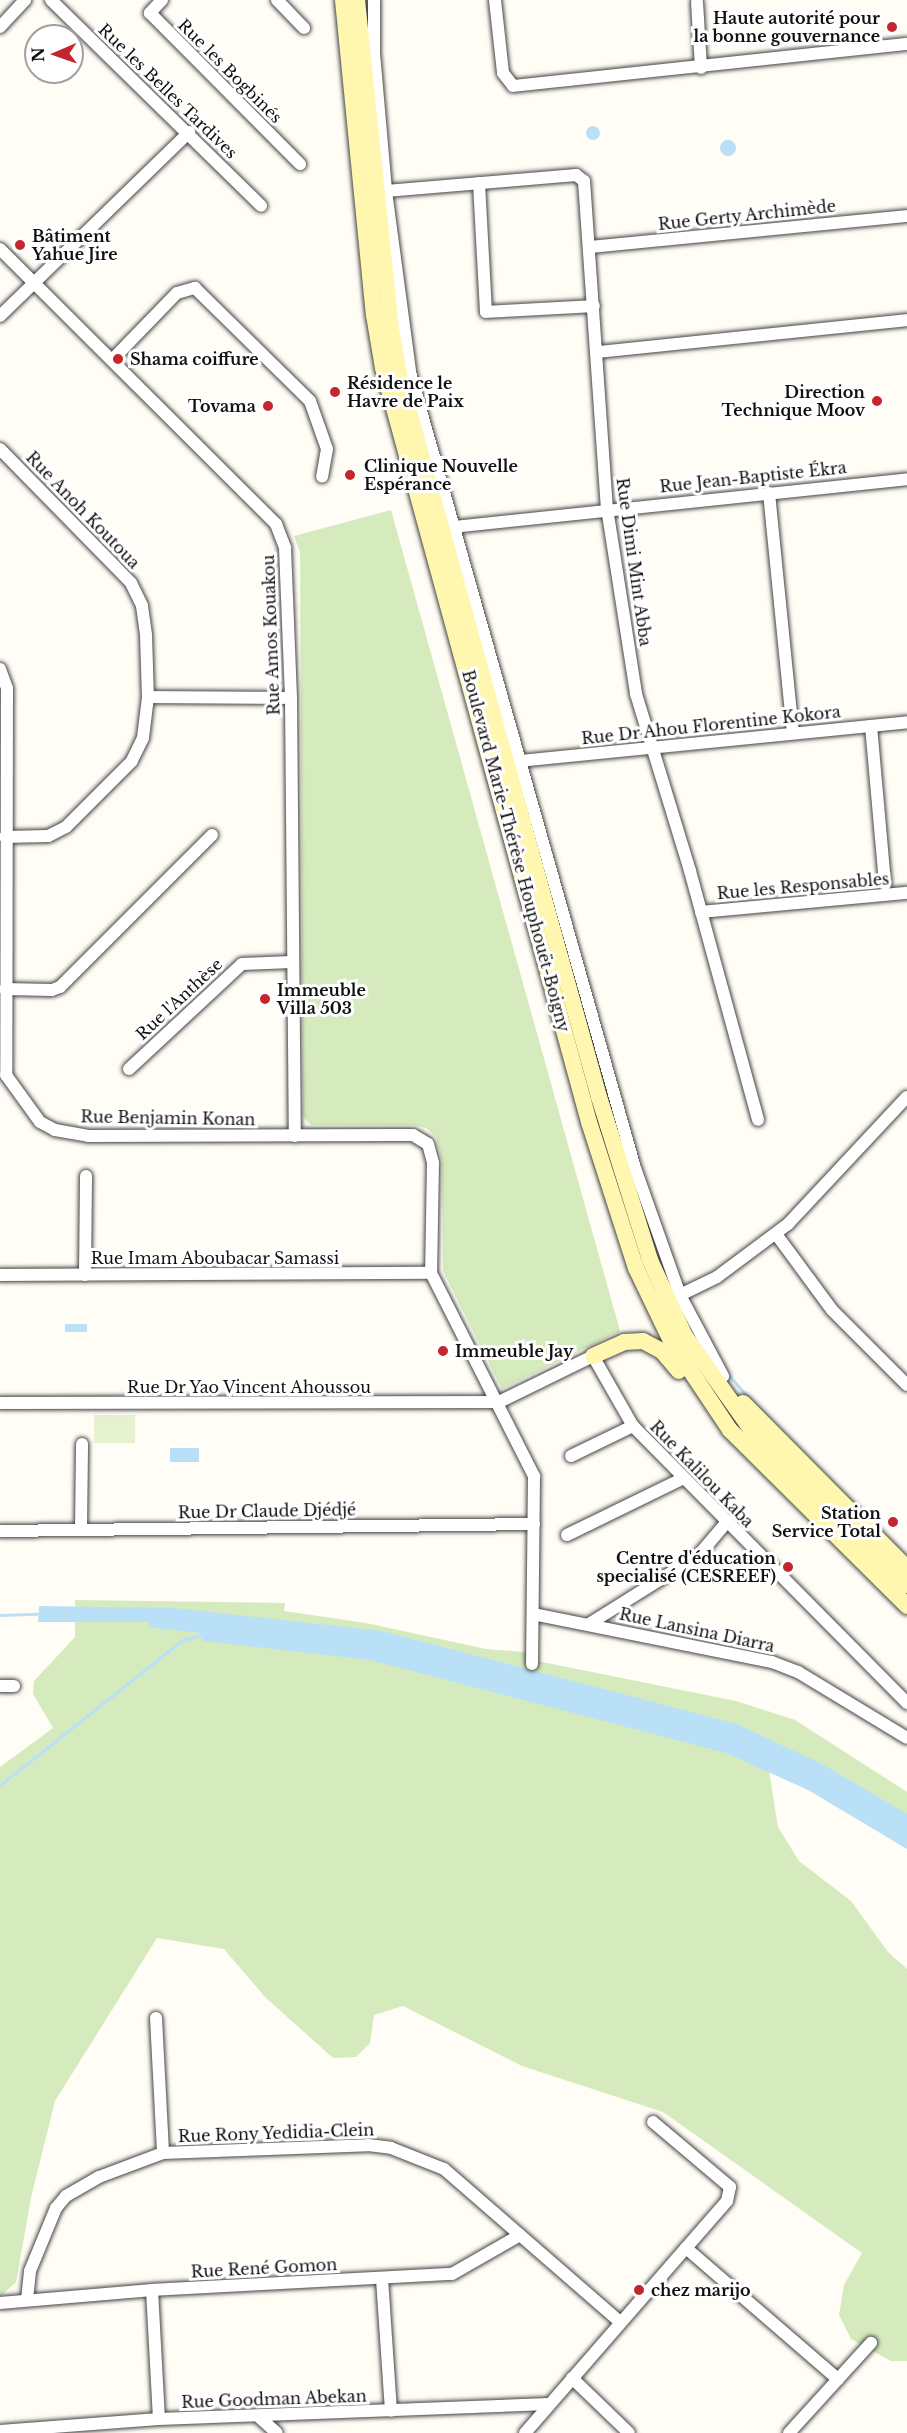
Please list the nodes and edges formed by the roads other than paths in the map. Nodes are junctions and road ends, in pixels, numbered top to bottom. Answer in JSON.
{"nodes":[{"id":1,"x":25,"y":0,"type":"edge"},
{"id":2,"x":51,"y":0,"type":"edge"},
{"id":3,"x":162,"y":0,"type":"edge"},
{"id":4,"x":277,"y":0,"type":"edge"},
{"id":5,"x":343,"y":0,"type":"edge"},
{"id":6,"x":357,"y":0,"type":"edge"},
{"id":7,"x":374,"y":0,"type":"edge"},
{"id":8,"x":495,"y":0,"type":"edge"},
{"id":9,"x":697,"y":2,"type":"dead end"},
{"id":10,"x":0,"y":27,"type":"edge"},
{"id":11,"x":304,"y":28,"type":"dead end"},
{"id":12,"x":907,"y":44,"type":"edge"},
{"id":13,"x":701,"y":68,"type":"junction"},
{"id":14,"x":189,"y":132,"type":"junction"},
{"id":15,"x":300,"y":164,"type":"dead end"},
{"id":16,"x":479,"y":183,"type":"junction"},
{"id":17,"x":392,"y":191,"type":"junction"},
{"id":18,"x":261,"y":206,"type":"dead end"},
{"id":19,"x":907,"y":216,"type":"edge"},
{"id":20,"x":591,"y":247,"type":"junction"},
{"id":21,"x":0,"y":249,"type":"edge"},
{"id":22,"x":34,"y":281,"type":"junction"},
{"id":23,"x":594,"y":306,"type":"junction"},
{"id":24,"x":0,"y":316,"type":"edge"},
{"id":25,"x":907,"y":320,"type":"edge"},
{"id":26,"x":598,"y":352,"type":"junction"},
{"id":27,"x":113,"y":359,"type":"junction"},
{"id":28,"x":0,"y":449,"type":"edge"},
{"id":29,"x":322,"y":477,"type":"dead end"},
{"id":30,"x":907,"y":479,"type":"edge"},
{"id":31,"x":769,"y":493,"type":"junction"},
{"id":32,"x":607,"y":508,"type":"junction"},
{"id":33,"x":457,"y":526,"type":"junction"},
{"id":34,"x":0,"y":669,"type":"edge"},
{"id":35,"x":148,"y":697,"type":"junction"},
{"id":36,"x":291,"y":698,"type":"junction"},
{"id":37,"x":907,"y":722,"type":"edge"},
{"id":38,"x":872,"y":726,"type":"junction"},
{"id":39,"x":793,"y":733,"type":"junction"},
{"id":40,"x":652,"y":747,"type":"junction"},
{"id":41,"x":519,"y":761,"type":"junction"},
{"id":42,"x":212,"y":835,"type":"dead end"},
{"id":43,"x":5,"y":837,"type":"junction"},
{"id":44,"x":885,"y":884,"type":"dead end"},
{"id":45,"x":907,"y":893,"type":"edge"},
{"id":46,"x":3,"y":898,"type":"edge"},
{"id":47,"x":701,"y":912,"type":"junction"},
{"id":48,"x":292,"y":962,"type":"junction"},
{"id":49,"x":5,"y":989,"type":"junction"},
{"id":50,"x":129,"y":1069,"type":"dead end"},
{"id":51,"x":907,"y":1097,"type":"edge"},
{"id":52,"x":758,"y":1120,"type":"dead end"},
{"id":53,"x":295,"y":1136,"type":"junction"},
{"id":54,"x":86,"y":1176,"type":"dead end"},
{"id":55,"x":776,"y":1234,"type":"junction"},
{"id":56,"x":431,"y":1273,"type":"junction"},
{"id":57,"x":0,"y":1275,"type":"edge"},
{"id":58,"x":85,"y":1275,"type":"junction"},
{"id":59,"x":680,"y":1294,"type":"junction"},
{"id":60,"x":593,"y":1356,"type":"junction"},
{"id":61,"x":907,"y":1385,"type":"edge"},
{"id":62,"x":734,"y":1395,"type":"junction"},
{"id":63,"x":499,"y":1402,"type":"junction"},
{"id":64,"x":0,"y":1403,"type":"edge"},
{"id":65,"x":633,"y":1426,"type":"junction"},
{"id":66,"x":730,"y":1430,"type":"junction"},
{"id":67,"x":755,"y":1435,"type":"junction"},
{"id":68,"x":82,"y":1444,"type":"dead end"},
{"id":69,"x":571,"y":1456,"type":"dead end"},
{"id":70,"x":682,"y":1479,"type":"junction"},
{"id":71,"x":726,"y":1522,"type":"junction"},
{"id":72,"x":534,"y":1524,"type":"junction"},
{"id":73,"x":81,"y":1530,"type":"junction"},
{"id":74,"x":0,"y":1531,"type":"edge"},
{"id":75,"x":567,"y":1535,"type":"dead end"},
{"id":76,"x":907,"y":1568,"type":"edge"},
{"id":77,"x":907,"y":1585,"type":"edge"},
{"id":78,"x":907,"y":1606,"type":"edge"},
{"id":79,"x":533,"y":1614,"type":"junction"},
{"id":80,"x":589,"y":1623,"type":"junction"},
{"id":81,"x":532,"y":1664,"type":"dead end"},
{"id":82,"x":0,"y":1686,"type":"edge"},
{"id":83,"x":14,"y":1686,"type":"dead end"},
{"id":84,"x":907,"y":1703,"type":"edge"},
{"id":85,"x":907,"y":1738,"type":"edge"},
{"id":86,"x":156,"y":2018,"type":"dead end"},
{"id":87,"x":653,"y":2122,"type":"dead end"},
{"id":88,"x":163,"y":2153,"type":"junction"},
{"id":89,"x":520,"y":2235,"type":"junction"},
{"id":90,"x":686,"y":2248,"type":"junction"},
{"id":91,"x":382,"y":2278,"type":"junction"},
{"id":92,"x":152,"y":2290,"type":"junction"},
{"id":93,"x":27,"y":2300,"type":"junction"},
{"id":94,"x":0,"y":2303,"type":"edge"},
{"id":95,"x":620,"y":2322,"type":"junction"},
{"id":96,"x":871,"y":2343,"type":"dead end"},
{"id":97,"x":572,"y":2378,"type":"junction"},
{"id":98,"x":838,"y":2379,"type":"junction"},
{"id":99,"x":549,"y":2404,"type":"junction"},
{"id":100,"x":391,"y":2411,"type":"junction"},
{"id":101,"x":258,"y":2416,"type":"junction"},
{"id":102,"x":159,"y":2419,"type":"junction"},
{"id":103,"x":0,"y":2431,"type":"edge"},
{"id":104,"x":277,"y":2433,"type":"edge"},
{"id":105,"x":525,"y":2433,"type":"edge"},
{"id":106,"x":629,"y":2433,"type":"edge"},
{"id":107,"x":789,"y":2433,"type":"edge"}],
"edges":[{"from":1,"to":10,"type":"street"},
{"from":2,"to":14,"type":"street","name":"Rue les Belles Tardives"},
{"from":3,"to":15,"type":"street","name":"Rue les Bogbinés"},
{"from":4,"to":11,"type":"street"},
{"from":5,"to":66,"type":"main road","name":"Boulevard Marie-Thérèse Houphouët-Boigny"},
{"from":6,"to":67,"type":"main road","name":"Boulevard Marie-Thérèse Houphouët-Boigny"},
{"from":7,"to":17,"type":"street"},
{"from":8,"to":13,"type":"street"},
{"from":9,"to":13,"type":"street"},
{"from":12,"to":13,"type":"street"},
{"from":14,"to":18,"type":"street","name":"Rue les Belles Tardives"},
{"from":14,"to":22,"type":"street"},
{"from":16,"to":17,"type":"street","name":"Rue Dimi Mint Abba"},
{"from":16,"to":20,"type":"street","name":"Rue Dimi Mint Abba"},
{"from":16,"to":23,"type":"street"},
{"from":17,"to":33,"type":"street"},
{"from":19,"to":20,"type":"street","name":"Rue Gerty Archimède"},
{"from":20,"to":23,"type":"street","name":"Rue Dimi Mint Abba"},
{"from":21,"to":22,"type":"street","name":"Rue Amos Kouakou"},
{"from":22,"to":24,"type":"street"},
{"from":22,"to":27,"type":"street","name":"Rue Amos Kouakou"},
{"from":23,"to":26,"type":"street","name":"Rue Dimi Mint Abba"},
{"from":25,"to":26,"type":"street"},
{"from":26,"to":32,"type":"street","name":"Rue Dimi Mint Abba"},
{"from":27,"to":29,"type":"street"},
{"from":27,"to":36,"type":"street","name":"Rue Amos Kouakou"},
{"from":28,"to":35,"type":"street","name":"Rue Anoh Koutoua"},
{"from":30,"to":31,"type":"street","name":"Rue Jean-Baptiste Ékra"},
{"from":31,"to":32,"type":"street","name":"Rue Jean-Baptiste Ékra"},
{"from":31,"to":39,"type":"street"},
{"from":32,"to":33,"type":"street","name":"Rue Jean-Baptiste Ékra"},
{"from":32,"to":40,"type":"street","name":"Rue Dimi Mint Abba"},
{"from":33,"to":41,"type":"street"},
{"from":34,"to":43,"type":"street","name":"Rue Benjamin Konan"},
{"from":35,"to":36,"type":"street"},
{"from":35,"to":43,"type":"street","name":"Rue Anoh Koutoua"},
{"from":36,"to":48,"type":"street","name":"Rue Amos Kouakou"},
{"from":37,"to":38,"type":"street","name":"Rue Dr Ahou Florentine Kokora"},
{"from":38,"to":39,"type":"street","name":"Rue Dr Ahou Florentine Kokora"},
{"from":38,"to":44,"type":"street"},
{"from":39,"to":40,"type":"street","name":"Rue Dr Ahou Florentine Kokora"},
{"from":40,"to":41,"type":"street","name":"Rue Dr Ahou Florentine Kokora"},
{"from":40,"to":47,"type":"street","name":"Rue Dimi Mint Abba"},
{"from":41,"to":59,"type":"street"},
{"from":42,"to":49,"type":"street"},
{"from":43,"to":46,"type":"street","name":"Rue Benjamin Konan"},
{"from":45,"to":47,"type":"street","name":"Rue les Responsables"},
{"from":46,"to":49,"type":"street","name":"Rue Benjamin Konan"},
{"from":47,"to":52,"type":"street","name":"Rue Dimi Mint Abba"},
{"from":48,"to":50,"type":"street","name":"Rue l'Anthèse"},
{"from":48,"to":53,"type":"street","name":"Rue Amos Kouakou"},
{"from":49,"to":53,"type":"street","name":"Rue Benjamin Konan"},
{"from":51,"to":55,"type":"street"},
{"from":53,"to":56,"type":"street","name":"Rue Benjamin Konan"},
{"from":54,"to":58,"type":"street"},
{"from":55,"to":59,"type":"street"},
{"from":55,"to":61,"type":"street"},
{"from":56,"to":58,"type":"street","name":"Rue Imam Aboubacar Samassi"},
{"from":56,"to":63,"type":"street"},
{"from":57,"to":58,"type":"street","name":"Rue Imam Aboubacar Samassi"},
{"from":59,"to":62,"type":"street"},
{"from":60,"to":63,"type":"street"},
{"from":60,"to":65,"type":"street","name":"Rue Kalilou Kaba"},
{"from":60,"to":66,"type":"main road"},
{"from":62,"to":67,"type":"street"},
{"from":62,"to":76,"type":"main road"},
{"from":63,"to":64,"type":"street","name":"Rue Dr Yao Vincent Ahoussou"},
{"from":63,"to":72,"type":"street"},
{"from":65,"to":69,"type":"street"},
{"from":65,"to":70,"type":"street","name":"Rue Kalilou Kaba"},
{"from":66,"to":78,"type":"main road","name":"Boulevard Marie-Thérèse Houphouët-Boigny"},
{"from":67,"to":77,"type":"main road","name":"Boulevard Marie-Thérèse Houphouët-Boigny"},
{"from":68,"to":73,"type":"street"},
{"from":70,"to":71,"type":"street","name":"Rue Kalilou Kaba"},
{"from":70,"to":75,"type":"street"},
{"from":71,"to":80,"type":"street"},
{"from":71,"to":84,"type":"street","name":"Rue Kalilou Kaba"},
{"from":72,"to":73,"type":"street","name":"Rue Dr Claude Djédjé"},
{"from":72,"to":79,"type":"street"},
{"from":73,"to":74,"type":"street","name":"Rue Dr Claude Djédjé"},
{"from":79,"to":80,"type":"street","name":"Rue Lansina Diarra"},
{"from":79,"to":81,"type":"street"},
{"from":80,"to":85,"type":"street","name":"Rue Lansina Diarra"},
{"from":82,"to":83,"type":"street"},
{"from":86,"to":88,"type":"street"},
{"from":87,"to":90,"type":"street"},
{"from":88,"to":89,"type":"street","name":"Rue Rony Yedidia-Clein"},
{"from":88,"to":93,"type":"street","name":"Rue Rony Yedidia-Clein"},
{"from":89,"to":91,"type":"street","name":"Rue René Gomon"},
{"from":89,"to":95,"type":"street","name":"Rue Rony Yedidia-Clein"},
{"from":90,"to":95,"type":"street"},
{"from":90,"to":98,"type":"street"},
{"from":91,"to":92,"type":"street","name":"Rue René Gomon"},
{"from":91,"to":100,"type":"street"},
{"from":92,"to":93,"type":"street","name":"Rue René Gomon"},
{"from":92,"to":102,"type":"street"},
{"from":93,"to":94,"type":"street","name":"Rue René Gomon"},
{"from":95,"to":97,"type":"street"},
{"from":96,"to":98,"type":"street"},
{"from":97,"to":99,"type":"street"},
{"from":97,"to":106,"type":"street"},
{"from":98,"to":107,"type":"street"},
{"from":99,"to":100,"type":"street","name":"Rue Goodman Abekan"},
{"from":99,"to":105,"type":"street"},
{"from":100,"to":101,"type":"street","name":"Rue Goodman Abekan"},
{"from":101,"to":102,"type":"street","name":"Rue Goodman Abekan"},
{"from":101,"to":104,"type":"street"},
{"from":102,"to":103,"type":"street","name":"Rue Goodman Abekan"}]}
